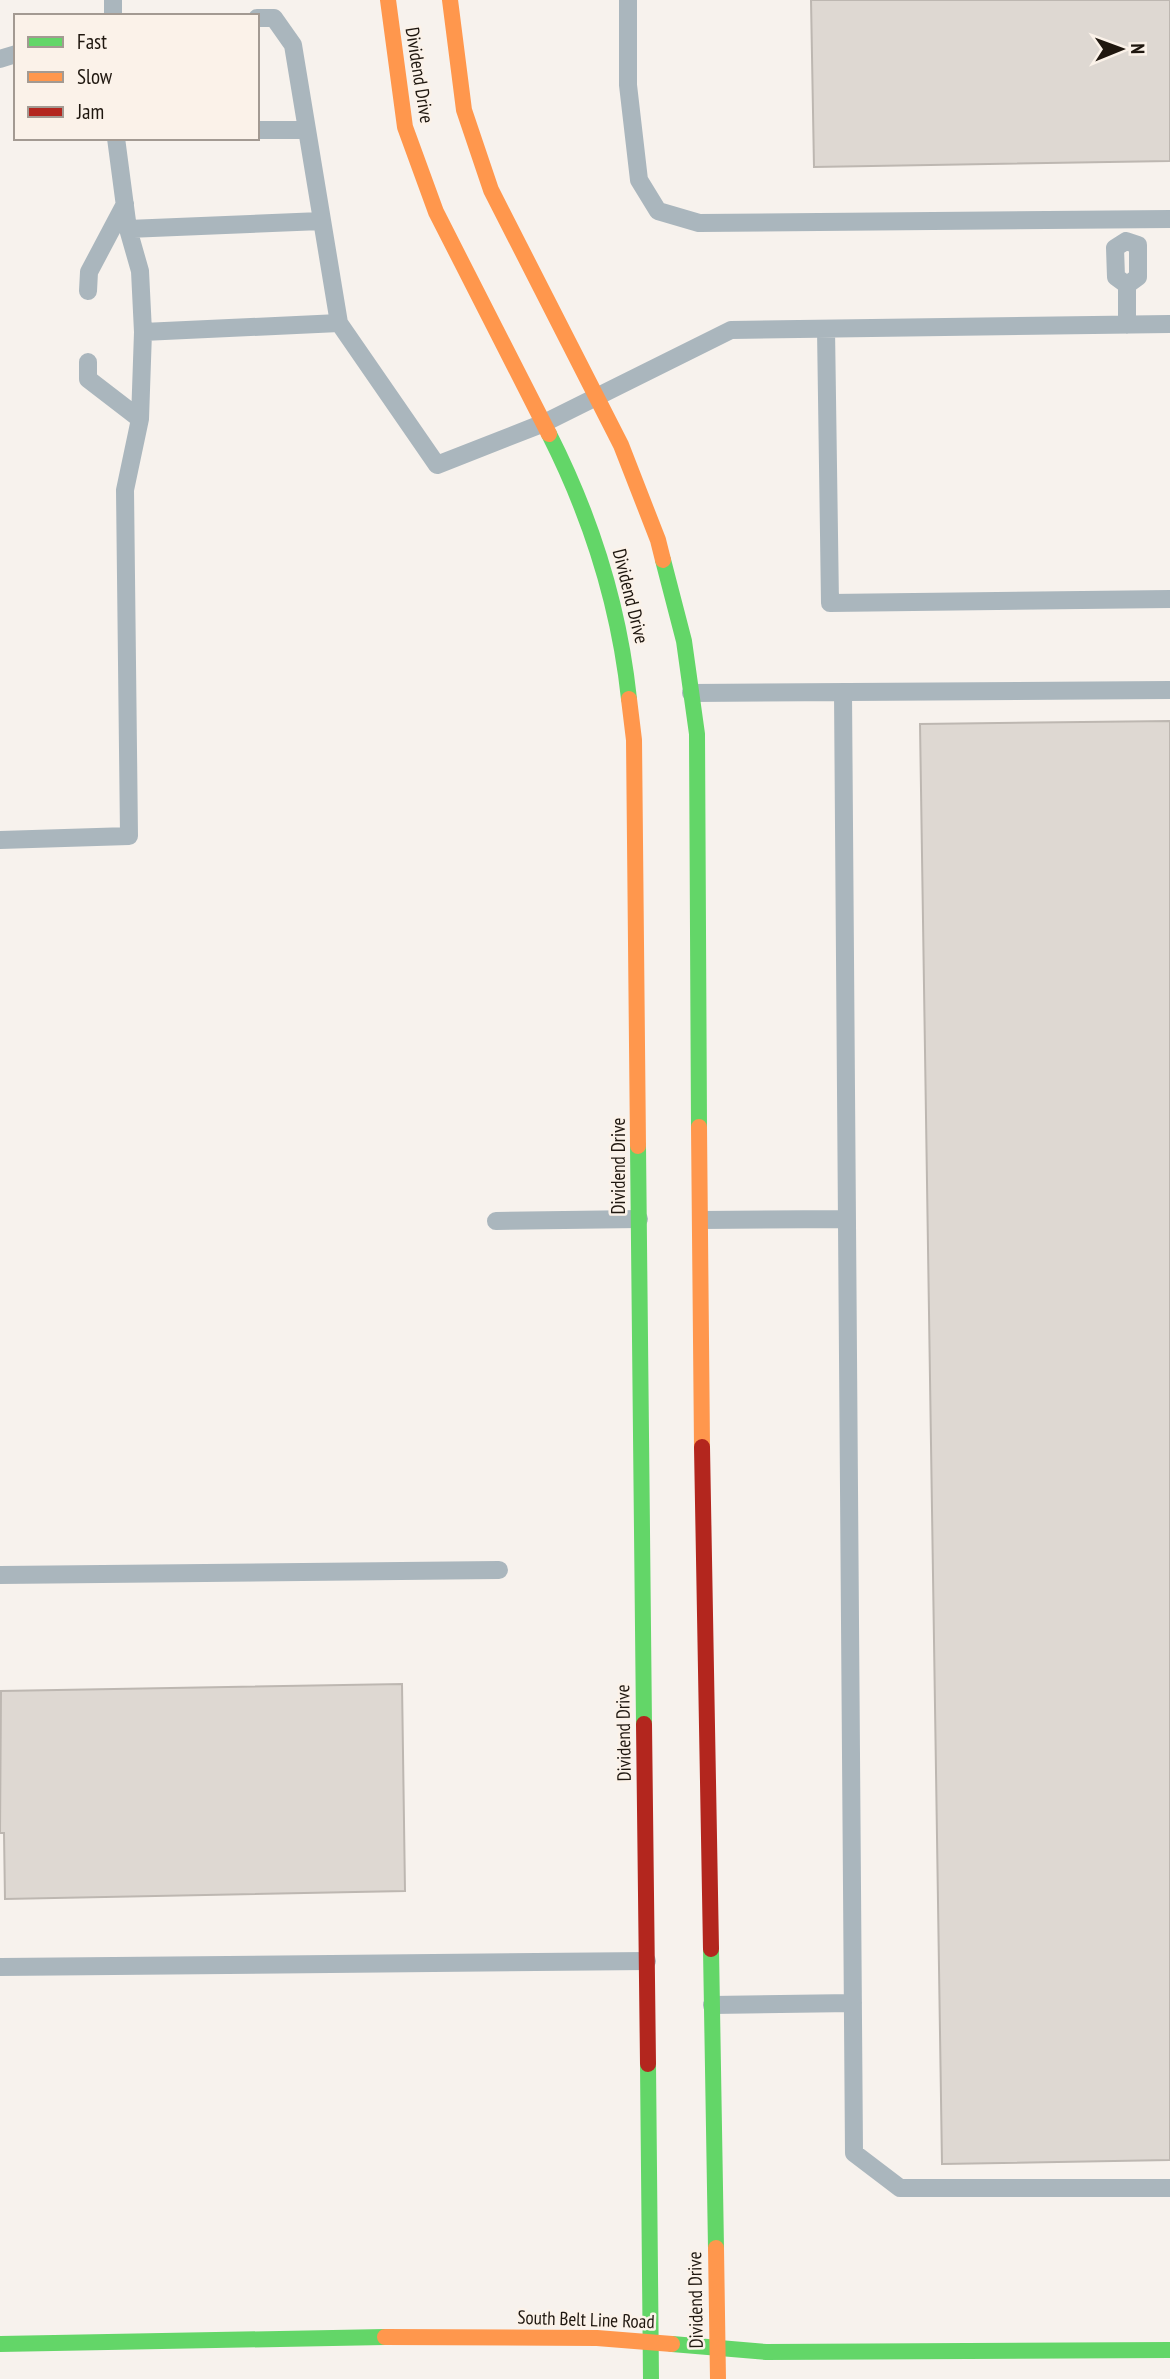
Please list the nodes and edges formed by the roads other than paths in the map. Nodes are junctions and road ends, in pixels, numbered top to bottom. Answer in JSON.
{"nodes":[{"id":1,"x":388,"y":0,"type":"edge"},
{"id":2,"x":450,"y":0,"type":"edge"},
{"id":3,"x":628,"y":0,"type":"edge"},
{"id":4,"x":259,"y":18,"type":"edge"},
{"id":5,"x":259,"y":130,"type":"edge"},
{"id":6,"x":307,"y":130,"type":"junction"},
{"id":7,"x":116,"y":140,"type":"edge"},
{"id":8,"x":125,"y":204,"type":"junction"},
{"id":9,"x":1126,"y":219,"type":"junction"},
{"id":10,"x":1170,"y":219,"type":"edge"},
{"id":11,"x":321,"y":221,"type":"junction"},
{"id":12,"x":128,"y":229,"type":"junction"},
{"id":13,"x":88,"y":290,"type":"dead end"},
{"id":14,"x":339,"y":323,"type":"junction"},
{"id":15,"x":1170,"y":324,"type":"edge"},
{"id":16,"x":1128,"y":325,"type":"junction"},
{"id":17,"x":826,"y":329,"type":"junction"},
{"id":18,"x":143,"y":332,"type":"junction"},
{"id":19,"x":88,"y":362,"type":"dead end"},
{"id":20,"x":596,"y":397,"type":"junction"},
{"id":21,"x":140,"y":419,"type":"junction"},
{"id":22,"x":544,"y":423,"type":"junction"},
{"id":23,"x":1170,"y":599,"type":"edge"},
{"id":24,"x":1170,"y":690,"type":"edge"},
{"id":25,"x":843,"y":692,"type":"junction"},
{"id":26,"x":691,"y":693,"type":"junction"},
{"id":27,"x":0,"y":840,"type":"edge"},
{"id":28,"x":645,"y":1219,"type":"junction"},
{"id":29,"x":847,"y":1219,"type":"junction"},
{"id":30,"x":695,"y":1220,"type":"junction"},
{"id":31,"x":496,"y":1221,"type":"dead end"},
{"id":32,"x":499,"y":1570,"type":"dead end"},
{"id":33,"x":0,"y":1575,"type":"edge"},
{"id":34,"x":647,"y":1961,"type":"junction"},
{"id":35,"x":0,"y":1967,"type":"edge"},
{"id":36,"x":852,"y":2003,"type":"junction"},
{"id":37,"x":712,"y":2005,"type":"junction"},
{"id":38,"x":1170,"y":2188,"type":"edge"},
{"id":39,"x":650,"y":2342,"type":"junction"},
{"id":40,"x":0,"y":2344,"type":"edge"},
{"id":41,"x":717,"y":2347,"type":"junction"},
{"id":42,"x":1170,"y":2350,"type":"edge"},
{"id":43,"x":651,"y":2379,"type":"edge"},
{"id":44,"x":718,"y":2379,"type":"edge"}],
"edges":[{"from":1,"to":22,"type":"street","name":"Dividend Drive"},
{"from":2,"to":20,"type":"street","name":"Dividend Drive"},
{"from":3,"to":9,"type":"lane"},
{"from":4,"to":6,"type":"lane"},
{"from":5,"to":6,"type":"lane"},
{"from":6,"to":11,"type":"lane"},
{"from":7,"to":8,"type":"lane"},
{"from":8,"to":12,"type":"lane"},
{"from":8,"to":13,"type":"lane"},
{"from":9,"to":10,"type":"lane"},
{"from":9,"to":16,"type":"lane"},
{"from":11,"to":12,"type":"lane"},
{"from":11,"to":14,"type":"lane"},
{"from":12,"to":18,"type":"lane"},
{"from":14,"to":18,"type":"lane"},
{"from":14,"to":22,"type":"lane"},
{"from":15,"to":16,"type":"lane"},
{"from":16,"to":17,"type":"lane"},
{"from":17,"to":20,"type":"lane"},
{"from":17,"to":23,"type":"lane"},
{"from":18,"to":21,"type":"lane"},
{"from":19,"to":21,"type":"lane"},
{"from":20,"to":22,"type":"lane"},
{"from":20,"to":26,"type":"street","name":"Dividend Drive"},
{"from":21,"to":27,"type":"lane"},
{"from":22,"to":28,"type":"street","name":"Dividend Drive"},
{"from":24,"to":25,"type":"lane"},
{"from":25,"to":26,"type":"lane"},
{"from":25,"to":29,"type":"lane"},
{"from":26,"to":30,"type":"street","name":"Dividend Drive"},
{"from":28,"to":31,"type":"lane"},
{"from":28,"to":34,"type":"street","name":"Dividend Drive"},
{"from":29,"to":30,"type":"lane"},
{"from":29,"to":36,"type":"lane"},
{"from":30,"to":37,"type":"street","name":"Dividend Drive"},
{"from":32,"to":33,"type":"lane"},
{"from":34,"to":35,"type":"lane"},
{"from":34,"to":39,"type":"street","name":"Dividend Drive"},
{"from":36,"to":37,"type":"lane"},
{"from":36,"to":38,"type":"lane"},
{"from":37,"to":41,"type":"street","name":"Dividend Drive"},
{"from":39,"to":40,"type":"street","name":"South Belt Line Road"},
{"from":39,"to":41,"type":"street","name":"South Belt Line Road"},
{"from":39,"to":43,"type":"street","name":"Dividend Drive"},
{"from":41,"to":42,"type":"street","name":"South Belt Line Road"},
{"from":41,"to":44,"type":"street","name":"Dividend Drive"}]}
